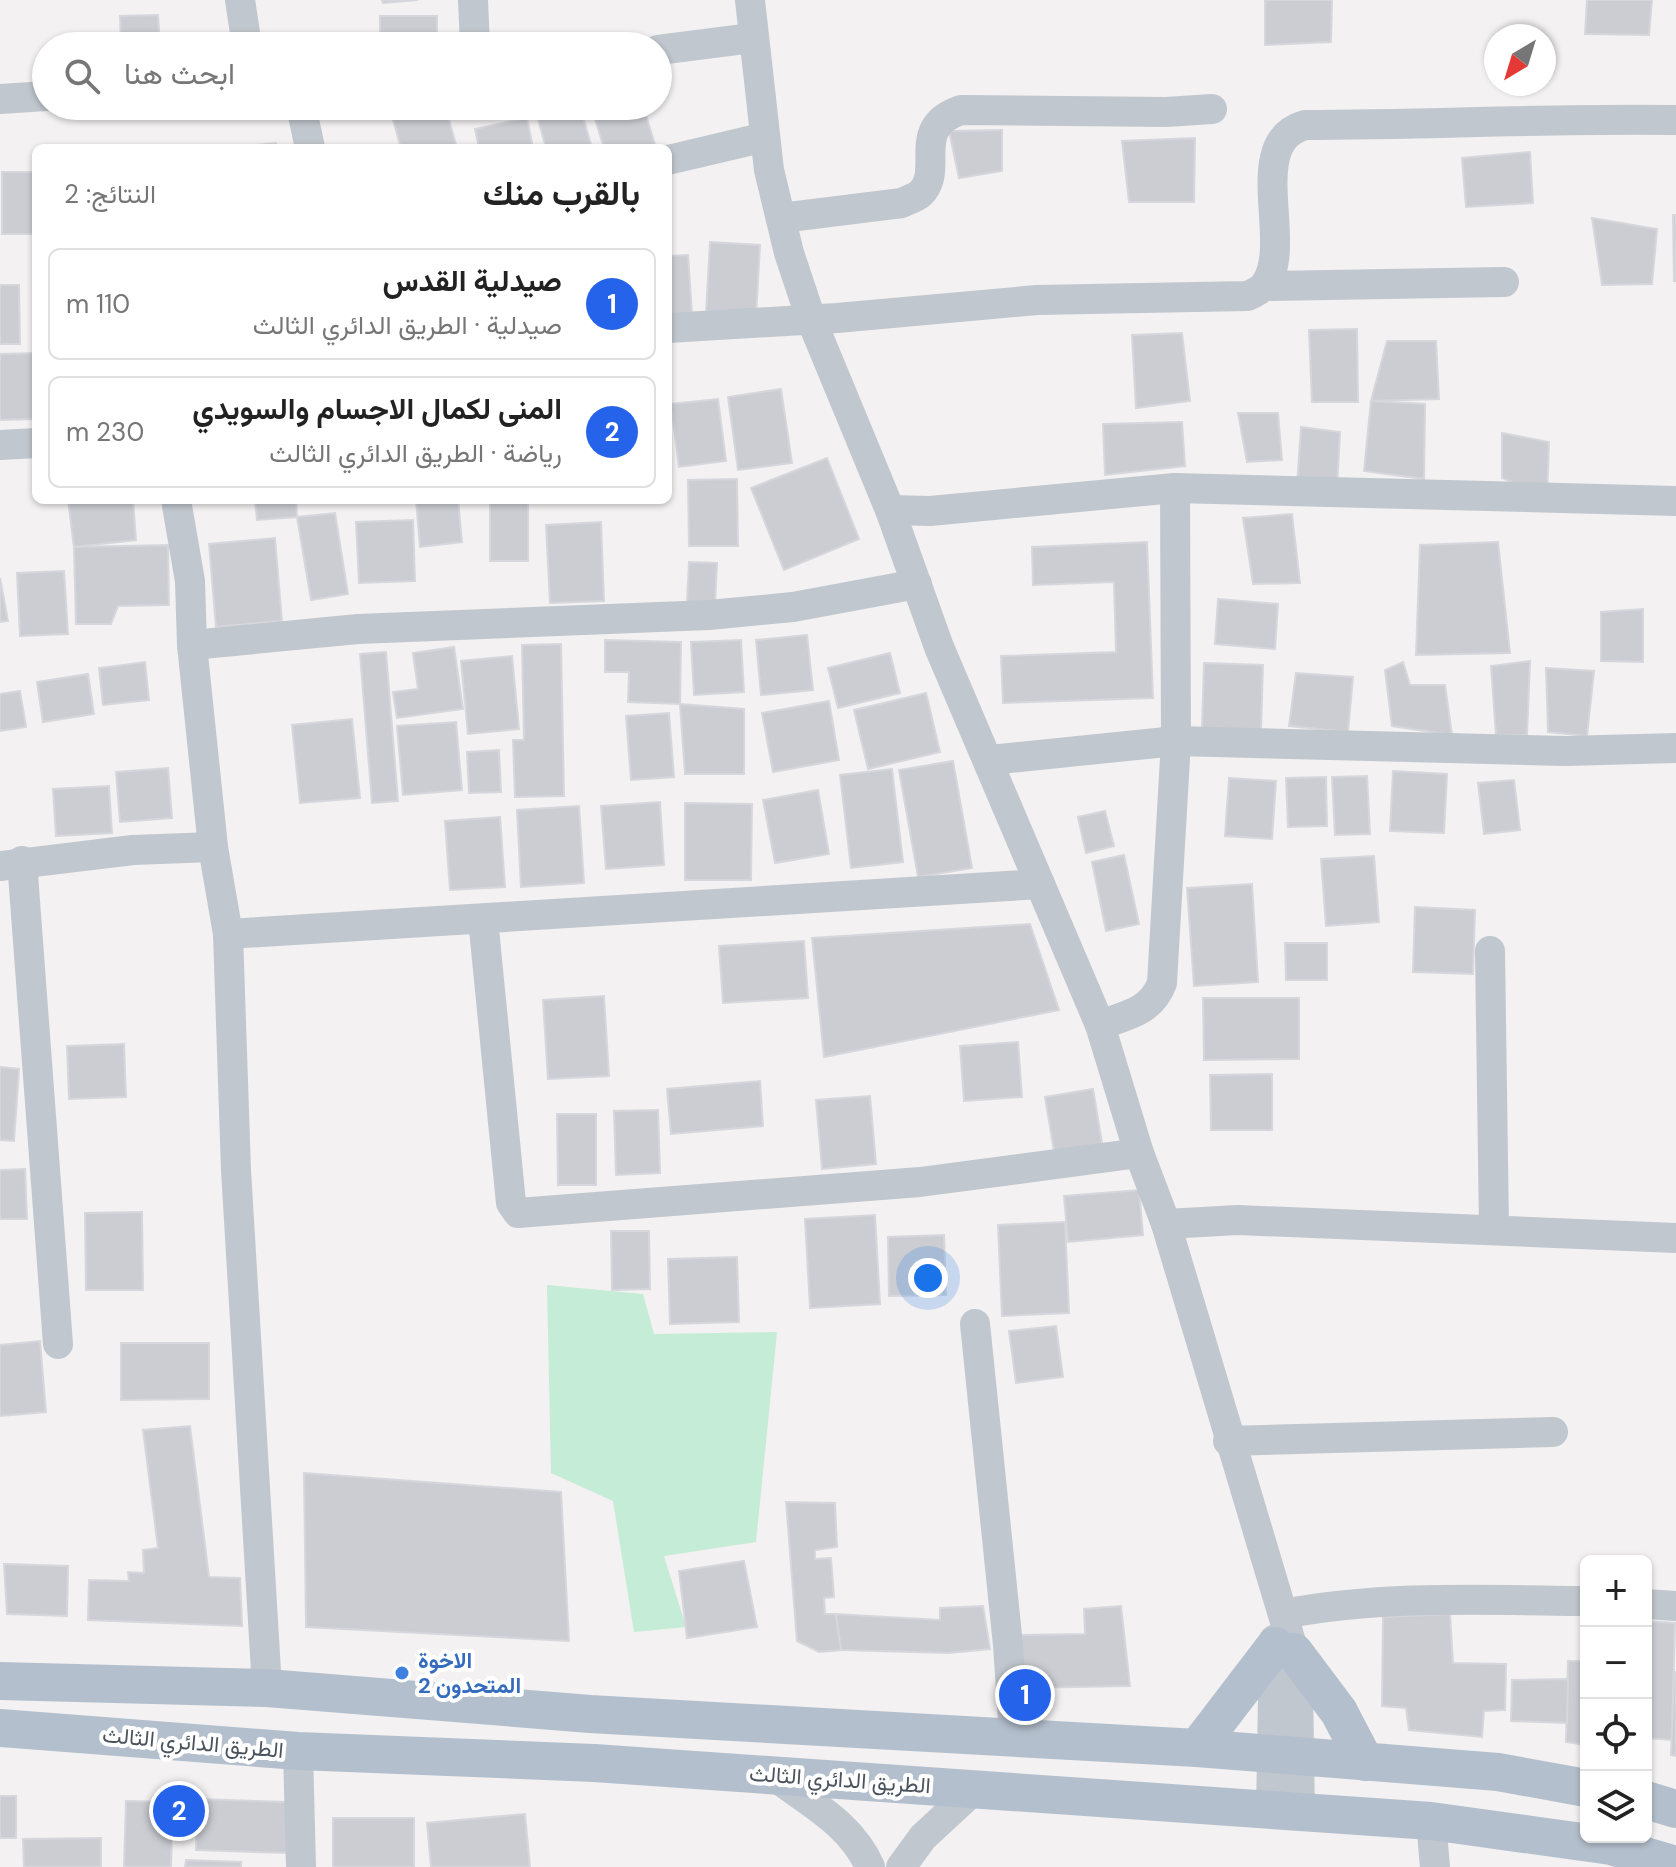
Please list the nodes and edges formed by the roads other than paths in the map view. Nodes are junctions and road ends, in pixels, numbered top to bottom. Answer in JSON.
{"nodes":[{"id":1,"x":240,"y":0,"type":"edge"},
{"id":2,"x":473,"y":0,"type":"edge"},
{"id":3,"x":750,"y":0,"type":"edge"},
{"id":4,"x":245,"y":32,"type":"edge"},
{"id":5,"x":474,"y":32,"type":"edge"},
{"id":6,"x":752,"y":38,"type":"junction"},
{"id":7,"x":672,"y":48,"type":"edge"},
{"id":8,"x":32,"y":97,"type":"edge"},
{"id":9,"x":0,"y":99,"type":"edge"},
{"id":10,"x":1212,"y":109,"type":"dead end"},
{"id":11,"x":304,"y":120,"type":"edge"},
{"id":12,"x":1676,"y":120,"type":"edge"},
{"id":13,"x":765,"y":137,"type":"junction"},
{"id":14,"x":309,"y":144,"type":"edge"},
{"id":15,"x":672,"y":159,"type":"edge"},
{"id":16,"x":781,"y":218,"type":"junction"},
{"id":17,"x":1504,"y":282,"type":"dead end"},
{"id":18,"x":1264,"y":286,"type":"junction"},
{"id":19,"x":811,"y":319,"type":"junction"},
{"id":20,"x":672,"y":328,"type":"edge"},
{"id":21,"x":32,"y":443,"type":"edge"},
{"id":22,"x":0,"y":445,"type":"edge"},
{"id":23,"x":1175,"y":488,"type":"junction"},
{"id":24,"x":1676,"y":501,"type":"edge"},
{"id":25,"x":177,"y":504,"type":"edge"},
{"id":26,"x":890,"y":510,"type":"junction"},
{"id":27,"x":917,"y":584,"type":"junction"},
{"id":28,"x":192,"y":645,"type":"junction"},
{"id":29,"x":1176,"y":741,"type":"junction"},
{"id":30,"x":1676,"y":748,"type":"edge"},
{"id":31,"x":990,"y":760,"type":"junction"},
{"id":32,"x":213,"y":847,"type":"junction"},
{"id":33,"x":11,"y":864,"type":"edge"},
{"id":34,"x":1040,"y":884,"type":"junction"},
{"id":35,"x":483,"y":919,"type":"junction"},
{"id":36,"x":228,"y":934,"type":"junction"},
{"id":37,"x":1490,"y":951,"type":"dead end"},
{"id":38,"x":1100,"y":1025,"type":"junction"},
{"id":39,"x":1139,"y":1153,"type":"junction"},
{"id":40,"x":1166,"y":1224,"type":"junction"},
{"id":41,"x":1494,"y":1228,"type":"junction"},
{"id":42,"x":1676,"y":1238,"type":"edge"},
{"id":43,"x":975,"y":1324,"type":"dead end"},
{"id":44,"x":58,"y":1344,"type":"dead end"},
{"id":45,"x":1553,"y":1432,"type":"dead end"},
{"id":46,"x":1228,"y":1441,"type":"junction"},
{"id":47,"x":1580,"y":1601,"type":"edge"},
{"id":48,"x":1652,"y":1604,"type":"edge"},
{"id":49,"x":1676,"y":1606,"type":"edge"},
{"id":50,"x":1284,"y":1638,"type":"junction"},
{"id":51,"x":0,"y":1681,"type":"edge"},
{"id":52,"x":267,"y":1688,"type":"junction"},
{"id":53,"x":0,"y":1728,"type":"edge"},
{"id":54,"x":1014,"y":1736,"type":"junction"},
{"id":55,"x":1197,"y":1748,"type":"junction"},
{"id":56,"x":298,"y":1751,"type":"junction"},
{"id":57,"x":1286,"y":1756,"type":"junction"},
{"id":58,"x":1365,"y":1762,"type":"junction"},
{"id":59,"x":773,"y":1775,"type":"junction"},
{"id":60,"x":1580,"y":1787,"type":"edge"},
{"id":61,"x":976,"y":1788,"type":"junction"},
{"id":62,"x":1652,"y":1802,"type":"edge"},
{"id":63,"x":1676,"y":1809,"type":"edge"},
{"id":64,"x":1286,"y":1812,"type":"junction"},
{"id":65,"x":1431,"y":1821,"type":"junction"},
{"id":66,"x":1676,"y":1865,"type":"edge"},
{"id":67,"x":301,"y":1867,"type":"edge"},
{"id":68,"x":870,"y":1867,"type":"edge"},
{"id":69,"x":901,"y":1867,"type":"edge"},
{"id":70,"x":1435,"y":1867,"type":"edge"}],
"edges":[{"from":1,"to":4,"type":"street"},
{"from":2,"to":5,"type":"street"},
{"from":3,"to":6,"type":"street"},
{"from":6,"to":7,"type":"street"},
{"from":6,"to":13,"type":"street"},
{"from":8,"to":9,"type":"street"},
{"from":10,"to":16,"type":"street"},
{"from":11,"to":14,"type":"street"},
{"from":12,"to":18,"type":"street"},
{"from":13,"to":15,"type":"street"},
{"from":13,"to":16,"type":"street"},
{"from":16,"to":19,"type":"street"},
{"from":17,"to":18,"type":"street"},
{"from":18,"to":19,"type":"street"},
{"from":19,"to":20,"type":"street"},
{"from":19,"to":26,"type":"street"},
{"from":21,"to":22,"type":"street"},
{"from":23,"to":24,"type":"street"},
{"from":23,"to":26,"type":"street"},
{"from":23,"to":29,"type":"street"},
{"from":25,"to":28,"type":"street"},
{"from":26,"to":27,"type":"street"},
{"from":27,"to":28,"type":"street"},
{"from":27,"to":31,"type":"street"},
{"from":28,"to":32,"type":"street"},
{"from":29,"to":30,"type":"street"},
{"from":29,"to":31,"type":"street"},
{"from":29,"to":38,"type":"street"},
{"from":31,"to":34,"type":"street"},
{"from":32,"to":33,"type":"street"},
{"from":32,"to":36,"type":"street"},
{"from":33,"to":44,"type":"street"},
{"from":34,"to":35,"type":"street"},
{"from":34,"to":38,"type":"street"},
{"from":35,"to":36,"type":"street"},
{"from":35,"to":39,"type":"street"},
{"from":36,"to":52,"type":"street"},
{"from":37,"to":41,"type":"street"},
{"from":38,"to":39,"type":"street"},
{"from":39,"to":40,"type":"street"},
{"from":40,"to":41,"type":"street"},
{"from":40,"to":46,"type":"street"},
{"from":41,"to":42,"type":"street"},
{"from":43,"to":54,"type":"street"},
{"from":45,"to":46,"type":"street"},
{"from":46,"to":50,"type":"street"},
{"from":47,"to":50,"type":"street"},
{"from":48,"to":49,"type":"street"},
{"from":50,"to":55,"type":"main road"},
{"from":50,"to":57,"type":"street"},
{"from":50,"to":58,"type":"main road"},
{"from":51,"to":52,"type":"main road"},
{"from":52,"to":54,"type":"main road"},
{"from":53,"to":56,"type":"main road","name":"الطريق الدائري الثالث"},
{"from":54,"to":55,"type":"main road"},
{"from":55,"to":57,"type":"main road"},
{"from":56,"to":59,"type":"main road","name":"الطريق الدائري الثالث"},
{"from":56,"to":67,"type":"street"},
{"from":57,"to":58,"type":"main road"},
{"from":57,"to":64,"type":"street"},
{"from":58,"to":60,"type":"main road"},
{"from":59,"to":61,"type":"main road","name":"الطريق الدائري الثالث"},
{"from":59,"to":68,"type":"street"},
{"from":61,"to":64,"type":"main road","name":"الطريق الدائري الثالث"},
{"from":61,"to":69,"type":"street"},
{"from":62,"to":63,"type":"main road"},
{"from":64,"to":65,"type":"main road","name":"الطريق الدائري الثالث"},
{"from":65,"to":66,"type":"main road","name":"الطريق الدائري الثالث"},
{"from":65,"to":70,"type":"street"}]}
